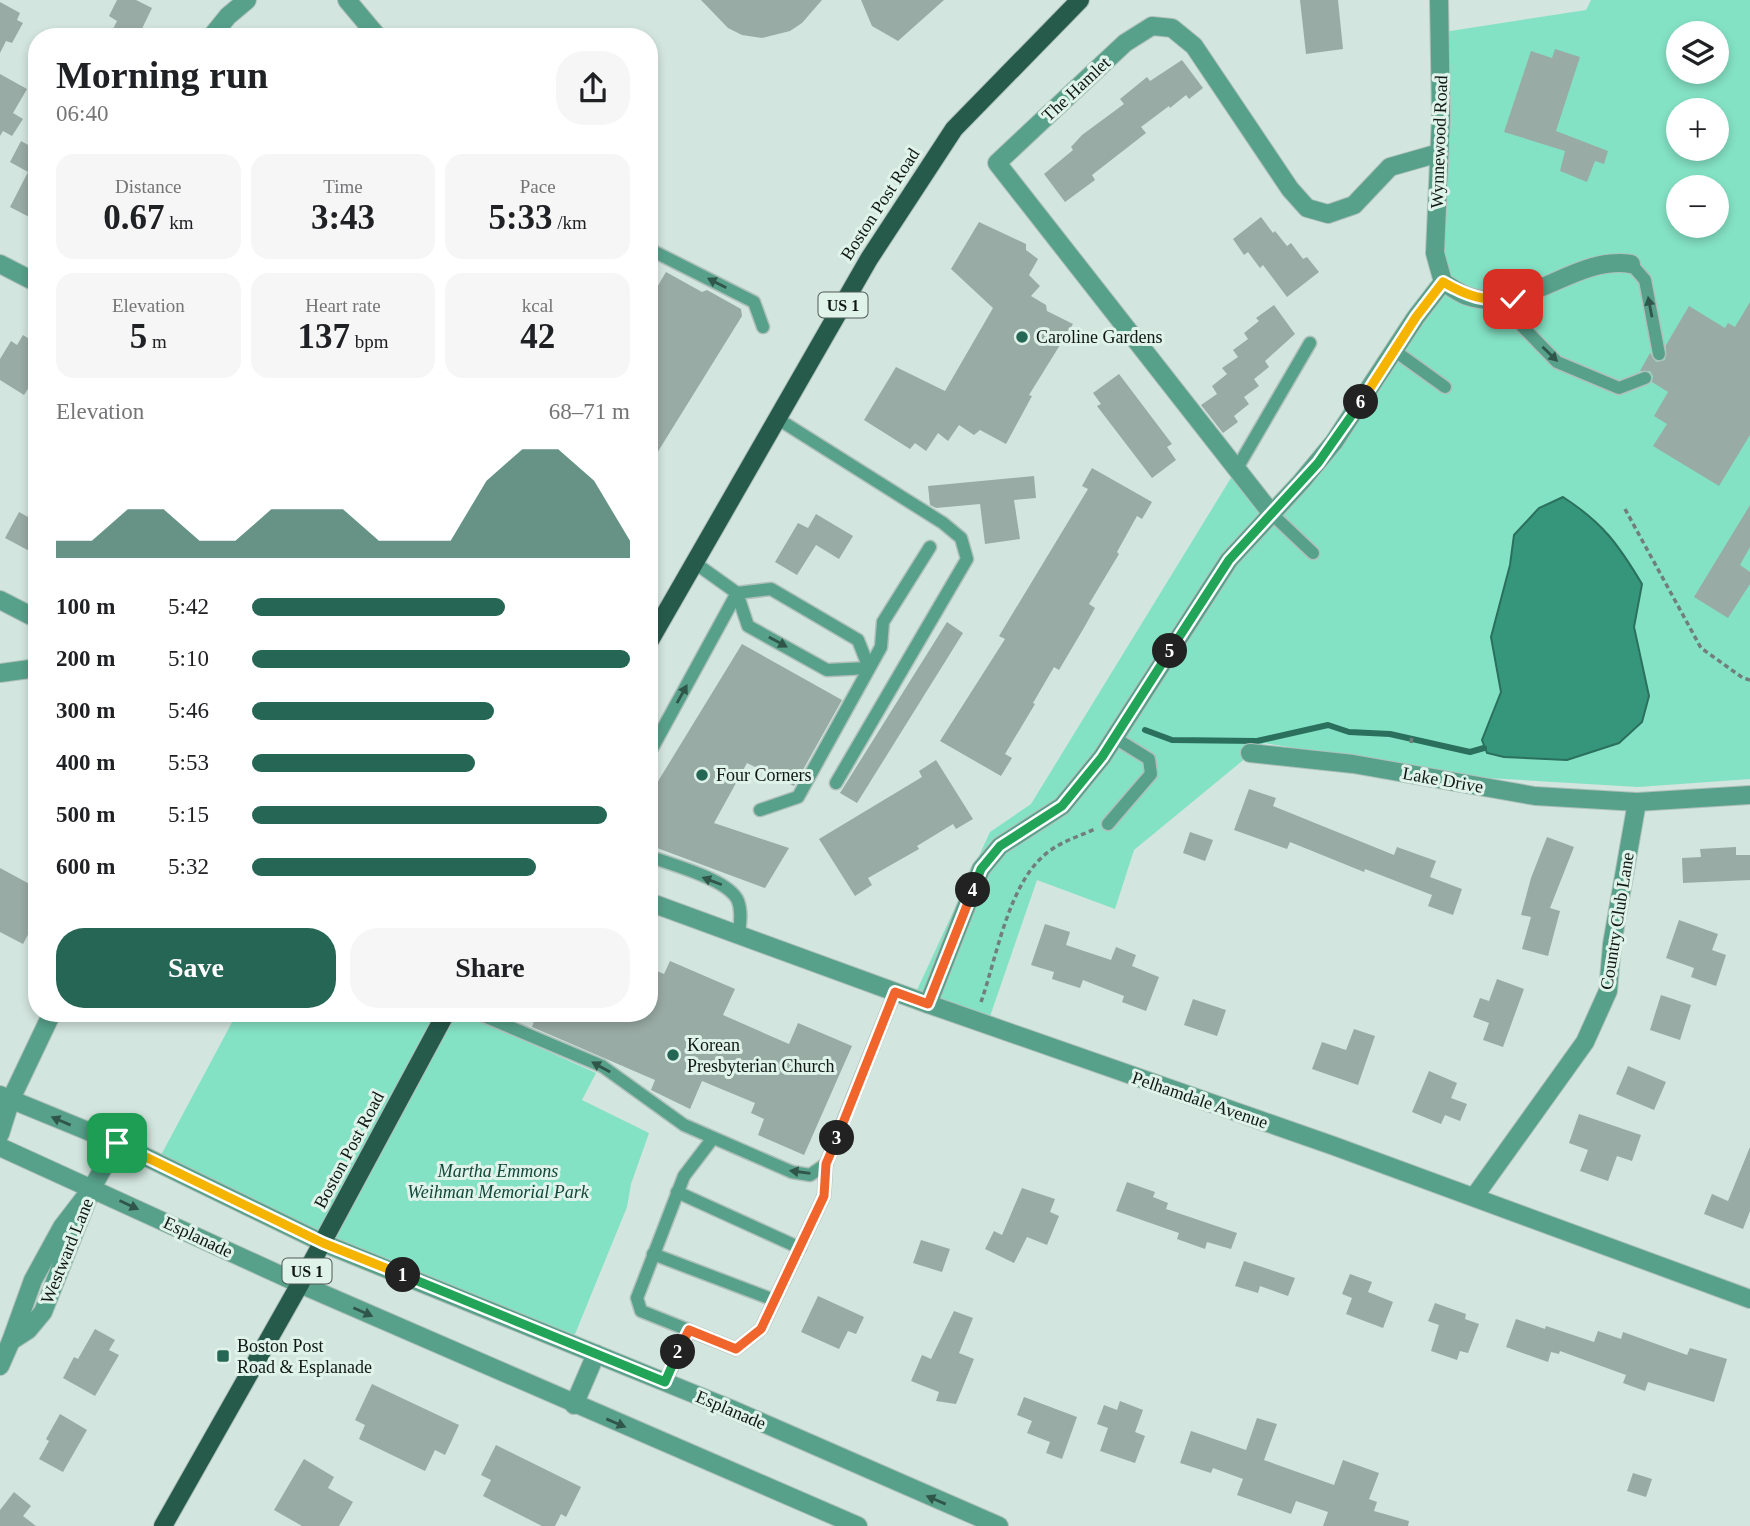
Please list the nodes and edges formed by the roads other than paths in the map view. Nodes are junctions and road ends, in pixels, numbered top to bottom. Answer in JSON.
{"nodes":[{"id":1,"x":247,"y":0,"type":"edge"},
{"id":2,"x":347,"y":0,"type":"edge"},
{"id":3,"x":1080,"y":0,"type":"edge"},
{"id":4,"x":1439,"y":0,"type":"edge"},
{"id":5,"x":218,"y":28,"type":"edge"},
{"id":6,"x":370,"y":28,"type":"edge"},
{"id":7,"x":1439,"y":153,"type":"junction"},
{"id":8,"x":658,"y":254,"type":"edge"},
{"id":9,"x":0,"y":264,"type":"edge"},
{"id":10,"x":1631,"y":264,"type":"joint"},
{"id":11,"x":28,"y":278,"type":"edge"},
{"id":12,"x":1443,"y":282,"type":"junction"},
{"id":13,"x":1513,"y":299,"type":"junction"},
{"id":14,"x":763,"y":327,"type":"dead end"},
{"id":15,"x":1310,"y":343,"type":"dead end"},
{"id":16,"x":1395,"y":351,"type":"junction"},
{"id":17,"x":1659,"y":354,"type":"dead end"},
{"id":18,"x":1645,"y":378,"type":"dead end"},
{"id":19,"x":1445,"y":387,"type":"dead end"},
{"id":20,"x":778,"y":419,"type":"junction"},
{"id":21,"x":1236,"y":470,"type":"junction"},
{"id":22,"x":1272,"y":514,"type":"junction"},
{"id":23,"x":930,"y":547,"type":"dead end"},
{"id":24,"x":1312,"y":553,"type":"dead end"},
{"id":25,"x":695,"y":563,"type":"junction"},
{"id":26,"x":737,"y":593,"type":"junction"},
{"id":27,"x":0,"y":600,"type":"edge"},
{"id":28,"x":28,"y":615,"type":"edge"},
{"id":29,"x":658,"y":627,"type":"edge"},
{"id":30,"x":869,"y":668,"type":"junction"},
{"id":31,"x":28,"y":669,"type":"edge"},
{"id":32,"x":0,"y":673,"type":"edge"},
{"id":33,"x":658,"y":738,"type":"edge"},
{"id":34,"x":1115,"y":738,"type":"junction"},
{"id":35,"x":1250,"y":753,"type":"dead end"},
{"id":36,"x":836,"y":783,"type":"dead end"},
{"id":37,"x":1750,"y":795,"type":"edge"},
{"id":38,"x":1637,"y":803,"type":"junction"},
{"id":39,"x":760,"y":810,"type":"dead end"},
{"id":40,"x":1108,"y":824,"type":"road end"},
{"id":41,"x":658,"y":860,"type":"edge"},
{"id":42,"x":658,"y":905,"type":"edge"},
{"id":43,"x":739,"y":934,"type":"junction"},
{"id":44,"x":895,"y":992,"type":"junction"},
{"id":45,"x":928,"y":1004,"type":"junction"},
{"id":46,"x":47,"y":1022,"type":"edge"},
{"id":47,"x":441,"y":1022,"type":"edge"},
{"id":48,"x":498,"y":1022,"type":"edge"},
{"id":49,"x":5,"y":1097,"type":"edge"},
{"id":50,"x":0,"y":1134,"type":"edge"},
{"id":51,"x":713,"y":1138,"type":"junction"},
{"id":52,"x":117,"y":1143,"type":"junction"},
{"id":53,"x":0,"y":1147,"type":"edge"},
{"id":54,"x":826,"y":1164,"type":"junction"},
{"id":55,"x":92,"y":1188,"type":"junction"},
{"id":56,"x":677,"y":1192,"type":"junction"},
{"id":57,"x":1474,"y":1197,"type":"junction"},
{"id":58,"x":323,"y":1243,"type":"junction"},
{"id":59,"x":800,"y":1248,"type":"junction"},
{"id":60,"x":653,"y":1254,"type":"junction"},
{"id":61,"x":300,"y":1284,"type":"junction"},
{"id":62,"x":1750,"y":1299,"type":"edge"},
{"id":63,"x":775,"y":1300,"type":"junction"},
{"id":64,"x":689,"y":1330,"type":"junction"},
{"id":65,"x":596,"y":1354,"type":"junction"},
{"id":66,"x":0,"y":1366,"type":"edge"},
{"id":67,"x":665,"y":1382,"type":"junction"},
{"id":68,"x":575,"y":1405,"type":"junction"},
{"id":69,"x":165,"y":1525,"type":"edge"},
{"id":70,"x":858,"y":1526,"type":"edge"},
{"id":71,"x":999,"y":1526,"type":"edge"}],
"edges":[{"from":1,"to":5,"type":"street"},
{"from":2,"to":6,"type":"street"},
{"from":3,"to":20,"type":"main road","name":"Boston Post Road","number":"US 1"},
{"from":4,"to":7,"type":"street","name":"Wynnewood Road"},
{"from":7,"to":12,"type":"street","name":"Wynnewood Road"},
{"from":7,"to":21,"type":"street","name":"The Hamlet"},
{"from":14,"to":8,"type":"lane","one_way":true},
{"from":9,"to":11,"type":"street"},
{"from":10,"to":13,"type":"street"},
{"from":17,"to":10,"type":"lane","one_way":true},
{"from":12,"to":13,"type":"street"},
{"from":12,"to":16,"type":"street"},
{"from":13,"to":18,"type":"lane","one_way":true},
{"from":15,"to":21,"type":"lane"},
{"from":16,"to":19,"type":"lane"},
{"from":16,"to":22,"type":"street"},
{"from":20,"to":25,"type":"main road","name":"Boston Post Road","number":"US 1"},
{"from":20,"to":36,"type":"lane"},
{"from":21,"to":22,"type":"street","name":"The Hamlet"},
{"from":22,"to":24,"type":"lane"},
{"from":22,"to":34,"type":"street"},
{"from":23,"to":30,"type":"lane"},
{"from":25,"to":26,"type":"lane"},
{"from":25,"to":29,"type":"main road","name":"Boston Post Road","number":"US 1"},
{"from":26,"to":30,"type":"lane"},
{"from":26,"to":30,"type":"lane","one_way":true},
{"from":33,"to":26,"type":"lane","one_way":true},
{"from":27,"to":28,"type":"street"},
{"from":30,"to":39,"type":"lane"},
{"from":31,"to":32,"type":"street"},
{"from":34,"to":40,"type":"lane"},
{"from":34,"to":45,"type":"street"},
{"from":35,"to":38,"type":"street","name":"Lake Drive"},
{"from":37,"to":38,"type":"street"},
{"from":38,"to":57,"type":"street","name":"Country Club Lane"},
{"from":43,"to":41,"type":"lane","one_way":true},
{"from":42,"to":43,"type":"street","name":"Pelhamdale Avenue"},
{"from":43,"to":44,"type":"street","name":"Pelhamdale Avenue"},
{"from":44,"to":45,"type":"street","name":"Pelhamdale Avenue"},
{"from":44,"to":54,"type":"lane"},
{"from":45,"to":57,"type":"street","name":"Pelhamdale Avenue"},
{"from":46,"to":49,"type":"street"},
{"from":47,"to":58,"type":"main road","name":"Boston Post Road","number":"US 1"},
{"from":51,"to":48,"type":"lane","one_way":true},
{"from":49,"to":50,"type":"street"},
{"from":52,"to":49,"type":"street","name":"Esplanade","one_way":true},
{"from":54,"to":51,"type":"lane","one_way":true},
{"from":51,"to":56,"type":"lane"},
{"from":52,"to":55,"type":"street","name":"Westward Lane"},
{"from":52,"to":58,"type":"street","name":"Esplanade"},
{"from":53,"to":55,"type":"street","name":"Esplanade"},
{"from":54,"to":59,"type":"lane"},
{"from":55,"to":61,"type":"street","name":"Esplanade","one_way":true},
{"from":55,"to":66,"type":"street","name":"Westward Lane"},
{"from":56,"to":59,"type":"lane"},
{"from":56,"to":60,"type":"lane"},
{"from":57,"to":62,"type":"street","name":"Pelhamdale Avenue"},
{"from":58,"to":61,"type":"main road","name":"Boston Post Road","number":"US 1"},
{"from":58,"to":65,"type":"street","name":"Esplanade"},
{"from":59,"to":63,"type":"lane"},
{"from":60,"to":63,"type":"lane"},
{"from":60,"to":64,"type":"lane"},
{"from":61,"to":68,"type":"street","name":"Esplanade","one_way":true},
{"from":61,"to":69,"type":"main road","name":"Boston Post Road","number":"US 1"},
{"from":63,"to":64,"type":"lane"},
{"from":64,"to":67,"type":"lane"},
{"from":65,"to":67,"type":"street","name":"Esplanade"},
{"from":65,"to":68,"type":"street"},
{"from":71,"to":67,"type":"street","name":"Esplanade","one_way":true},
{"from":68,"to":70,"type":"street","name":"Esplanade","one_way":true}]}
